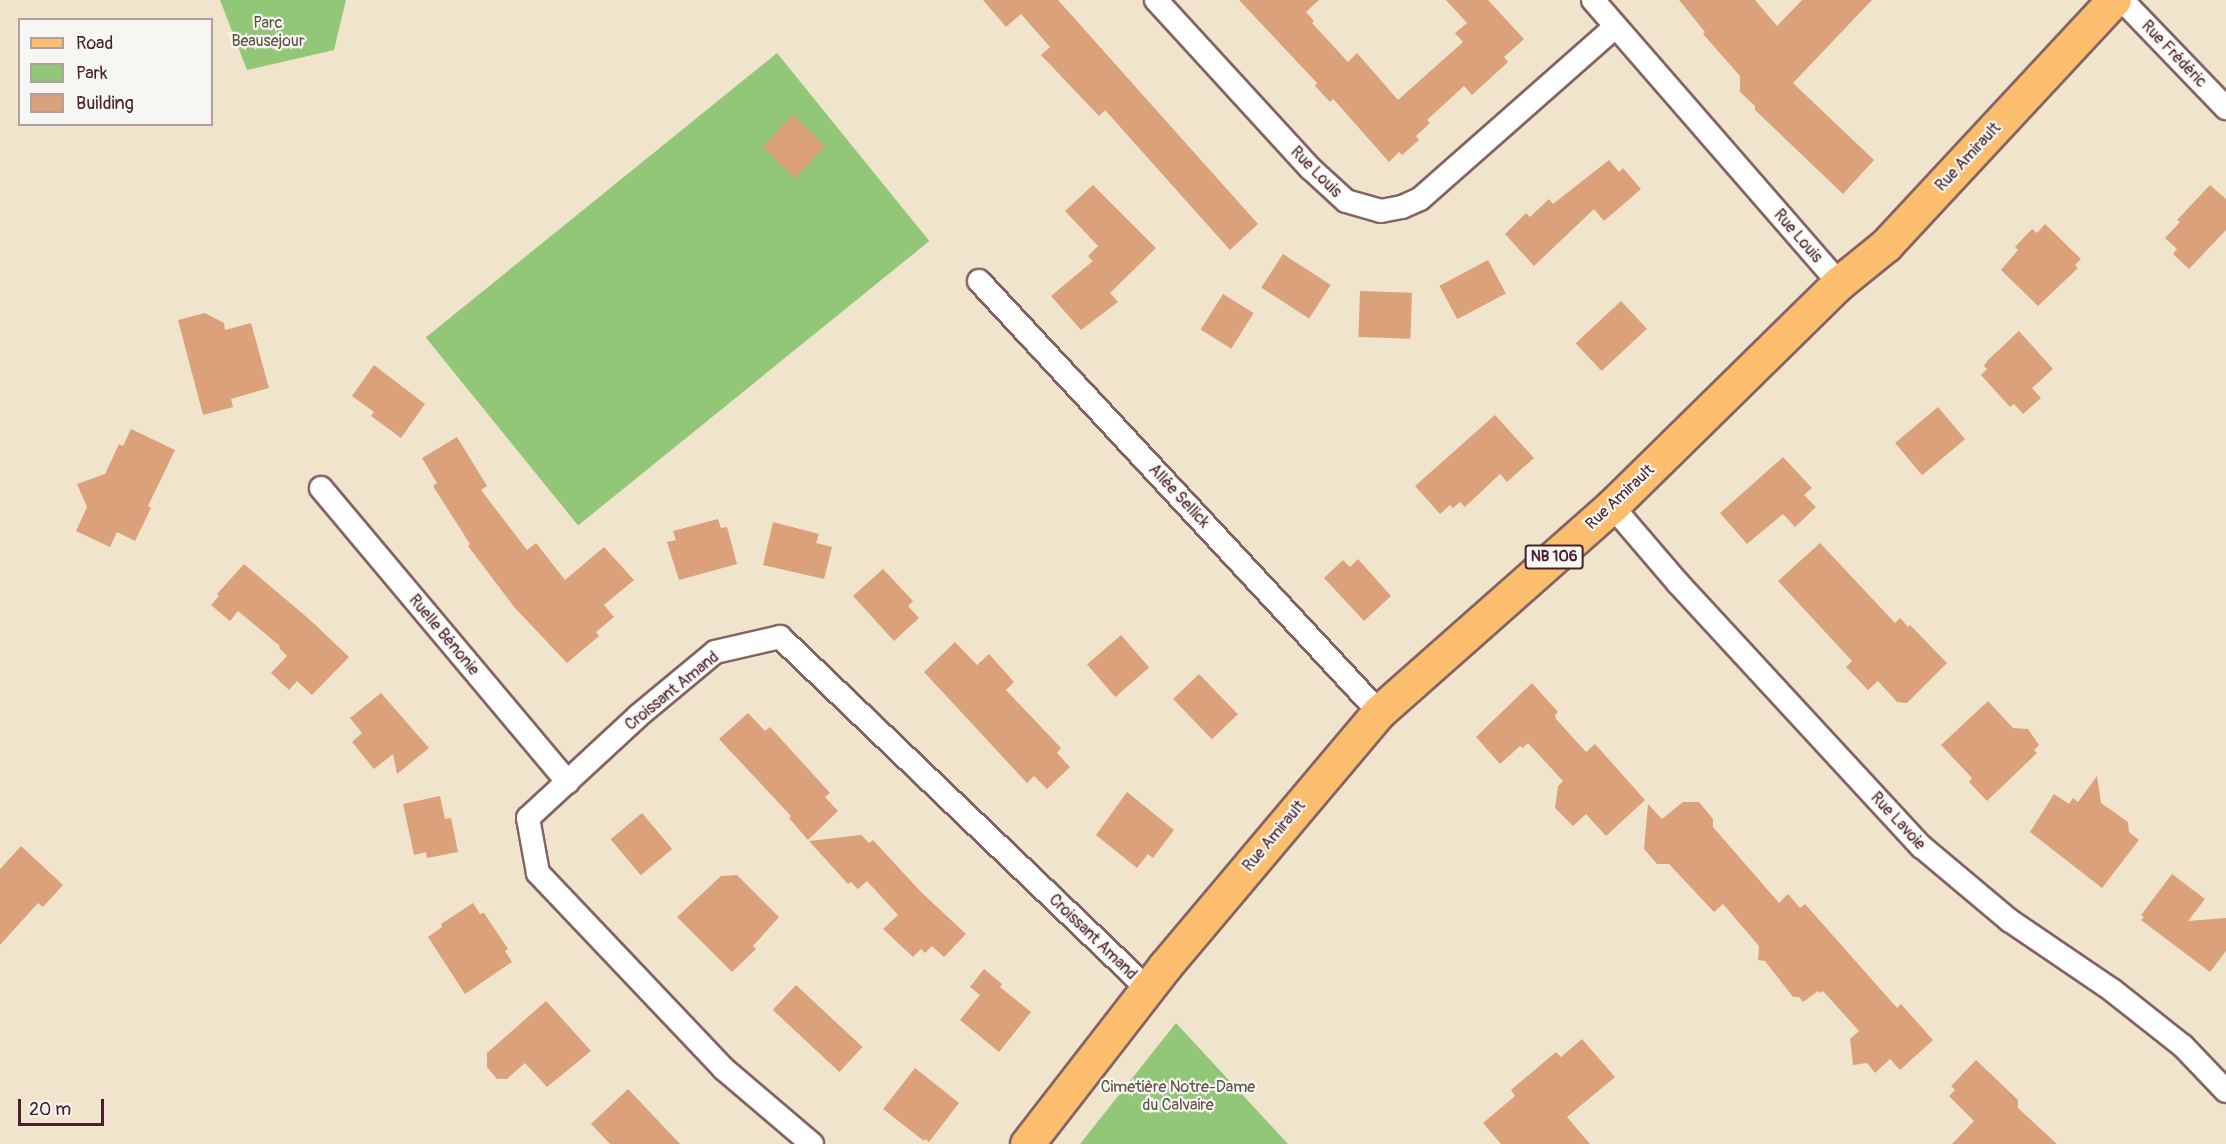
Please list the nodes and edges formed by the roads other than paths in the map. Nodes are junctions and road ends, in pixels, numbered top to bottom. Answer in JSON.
{"nodes":[{"id":1,"x":1156,"y":0,"type":"edge"},
{"id":2,"x":1593,"y":0,"type":"edge"},
{"id":3,"x":2114,"y":0,"type":"edge"},
{"id":4,"x":2122,"y":0,"type":"edge"},
{"id":5,"x":1615,"y":27,"type":"junction"},
{"id":6,"x":2226,"y":108,"type":"edge"},
{"id":7,"x":979,"y":281,"type":"dead end"},
{"id":8,"x":1839,"y":283,"type":"junction"},
{"id":9,"x":321,"y":488,"type":"dead end"},
{"id":10,"x":1612,"y":506,"type":"junction"},
{"id":11,"x":1379,"y":712,"type":"junction"},
{"id":12,"x":568,"y":782,"type":"junction"},
{"id":13,"x":1148,"y":989,"type":"junction"},
{"id":14,"x":2226,"y":1091,"type":"edge"},
{"id":15,"x":812,"y":1144,"type":"edge"},
{"id":16,"x":1027,"y":1144,"type":"edge"}],
"edges":[{"from":1,"to":5,"type":"street","name":"Rue Louis"},
{"from":2,"to":5,"type":"street","name":"Rue Louis"},
{"from":3,"to":8,"type":"main road","name":"Rue Amirault","number":"NB 106"},
{"from":4,"to":6,"type":"street","name":"Rue Frédéric"},
{"from":5,"to":8,"type":"street","name":"Rue Louis"},
{"from":7,"to":11,"type":"street","name":"Allée Sellick"},
{"from":8,"to":10,"type":"main road","name":"Rue Amirault","number":"NB 106"},
{"from":9,"to":12,"type":"street","name":"Ruelle Bénonie"},
{"from":10,"to":11,"type":"main road","name":"Rue Amirault","number":"NB 106"},
{"from":10,"to":14,"type":"street","name":"Rue Lavoie"},
{"from":11,"to":13,"type":"main road","name":"Rue Amirault","number":"NB 106"},
{"from":12,"to":13,"type":"street","name":"Croissant Amand"},
{"from":12,"to":15,"type":"street","name":"Croissant Amand"},
{"from":13,"to":16,"type":"main road","name":"Rue Amirault","number":"NB 106"}]}
